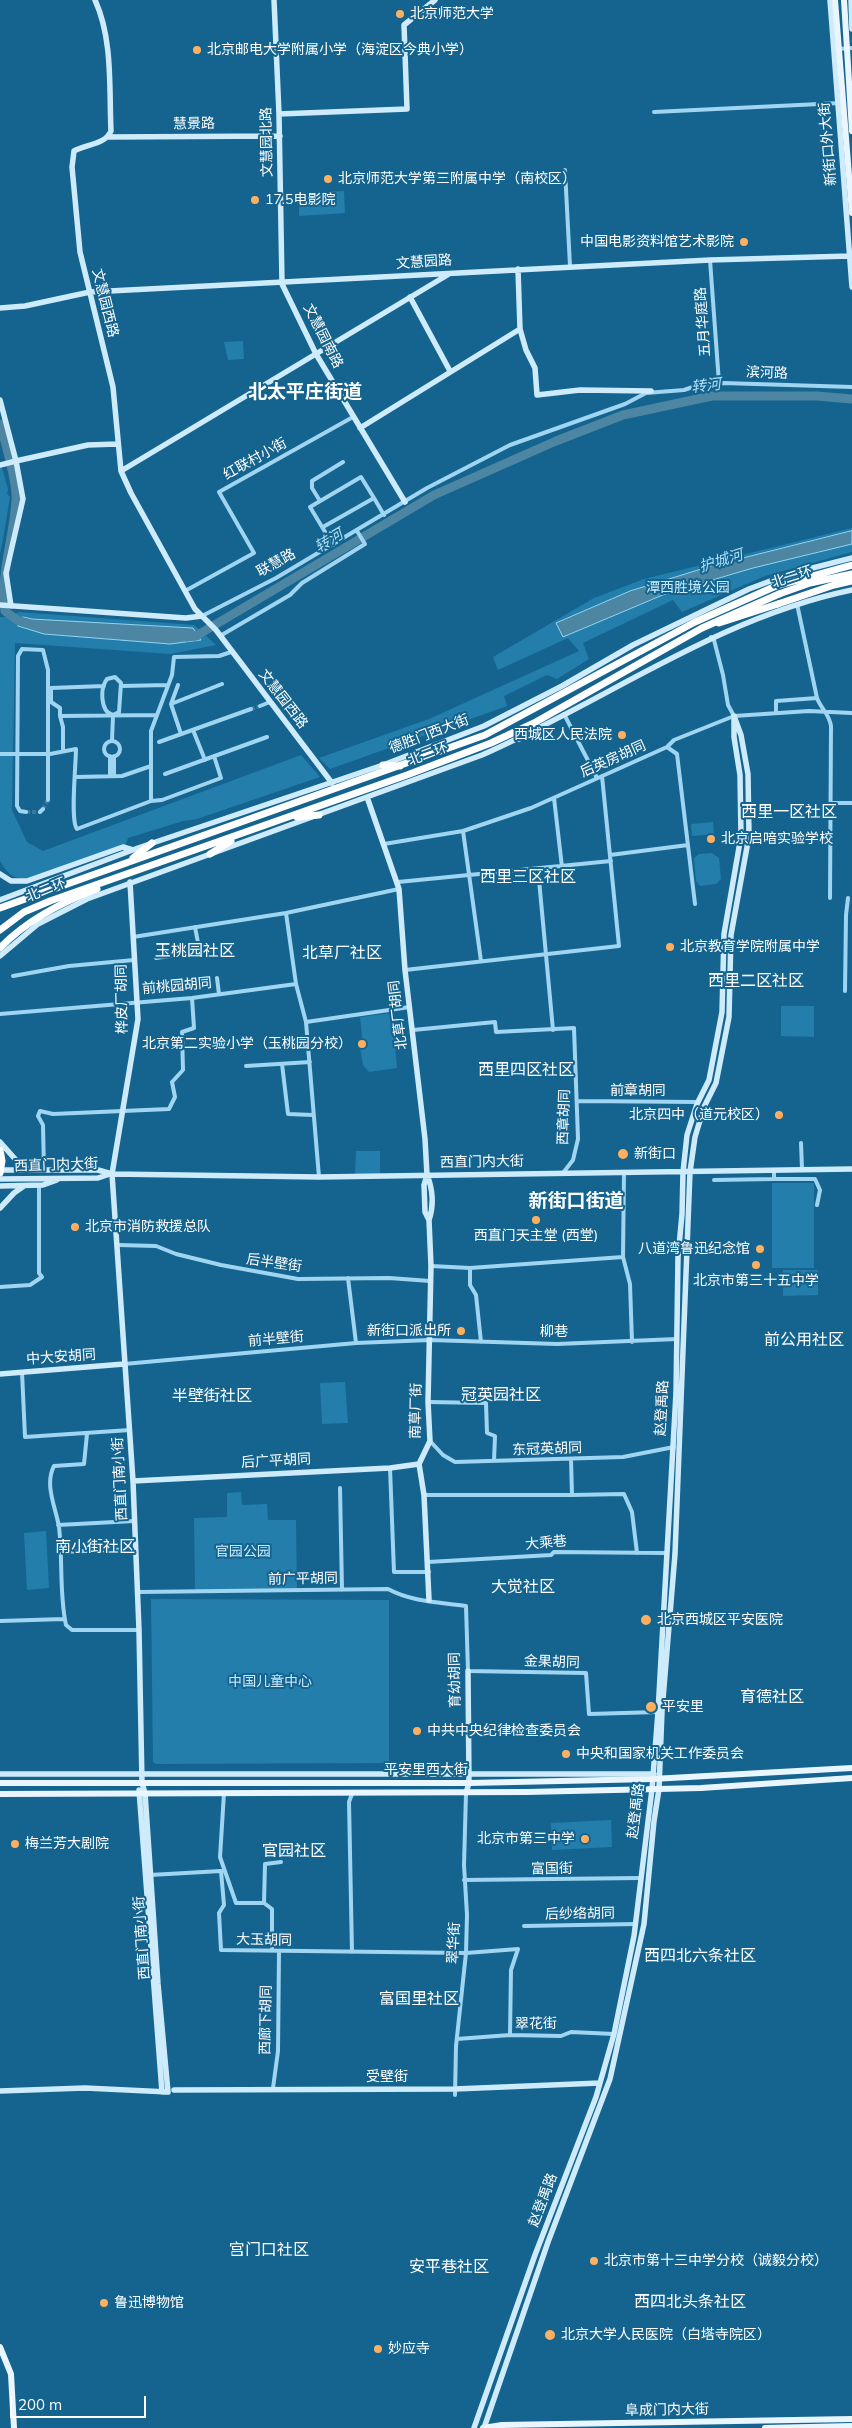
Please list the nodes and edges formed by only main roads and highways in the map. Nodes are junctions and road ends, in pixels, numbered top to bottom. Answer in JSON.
{"nodes":[{"id":1,"x":834,"y":0,"type":"edge"},
{"id":2,"x":844,"y":0,"type":"edge"},
{"id":3,"x":849,"y":48,"type":"edge"},
{"id":4,"x":851,"y":112,"type":"edge"},
{"id":5,"x":852,"y":131,"type":"edge"},
{"id":6,"x":852,"y":213,"type":"edge"},
{"id":7,"x":852,"y":565,"type":"edge"},
{"id":8,"x":852,"y":574,"type":"edge"},
{"id":9,"x":852,"y":581,"type":"edge"},
{"id":10,"x":702,"y":628,"type":"junction"},
{"id":11,"x":520,"y":709,"type":"road end"},
{"id":12,"x":506,"y":723,"type":"junction"},
{"id":13,"x":534,"y":723,"type":"junction"},
{"id":14,"x":519,"y":738,"type":"road end"},
{"id":15,"x":383,"y":764,"type":"road end"},
{"id":16,"x":403,"y":766,"type":"junction"},
{"id":17,"x":319,"y":815,"type":"road end"},
{"id":18,"x":284,"y":819,"type":"junction"},
{"id":19,"x":246,"y":832,"type":"junction"},
{"id":20,"x":152,"y":843,"type":"road end"},
{"id":21,"x":210,"y":854,"type":"road end"},
{"id":22,"x":128,"y":861,"type":"junction"},
{"id":23,"x":128,"y":872,"type":"junction"},
{"id":24,"x":0,"y":908,"type":"edge"},
{"id":25,"x":0,"y":930,"type":"edge"},
{"id":26,"x":0,"y":948,"type":"edge"},
{"id":27,"x":0,"y":1150,"type":"edge"},
{"id":28,"x":0,"y":1172,"type":"edge"},
{"id":29,"x":852,"y":1768,"type":"edge"},
{"id":30,"x":852,"y":1778,"type":"edge"},
{"id":31,"x":0,"y":1783,"type":"edge"},
{"id":32,"x":0,"y":1794,"type":"edge"},
{"id":33,"x":0,"y":2346,"type":"edge"},
{"id":34,"x":0,"y":2356,"type":"edge"},
{"id":35,"x":852,"y":2419,"type":"edge"},
{"id":36,"x":852,"y":2426,"type":"edge"},
{"id":37,"x":9,"y":2428,"type":"edge"},
{"id":38,"x":14,"y":2428,"type":"edge"},
{"id":39,"x":483,"y":2428,"type":"edge"},
{"id":40,"x":764,"y":2428,"type":"edge"}],
"edges":[{"from":1,"to":6,"type":"main road","name":"新街口外大街"},
{"from":2,"to":3,"type":"main road","name":"新街口外大街"},
{"from":3,"to":4,"type":"main road","name":"新街口外大街"},
{"from":4,"to":5,"type":"main road","name":"新街口外大街"},
{"from":7,"to":12,"type":"highway","name":"北二环","bridge":true},
{"from":8,"to":10,"type":"highway","name":"北二环","bridge":true},
{"from":9,"to":10,"type":"highway","bridge":true},
{"from":10,"to":13,"type":"highway","name":"北二环"},
{"from":11,"to":12,"type":"highway"},
{"from":12,"to":16,"type":"highway","name":"北二环"},
{"from":13,"to":14,"type":"highway"},
{"from":13,"to":18,"type":"highway","name":"北二环"},
{"from":15,"to":16,"type":"highway"},
{"from":16,"to":22,"type":"highway","name":"北二环"},
{"from":17,"to":18,"type":"highway"},
{"from":18,"to":19,"type":"highway","name":"北二环"},
{"from":19,"to":21,"type":"highway"},
{"from":19,"to":23,"type":"highway","name":"北二环"},
{"from":20,"to":22,"type":"highway"},
{"from":22,"to":24,"type":"highway","name":"北二环"},
{"from":23,"to":25,"type":"highway","name":"北二环"},
{"from":23,"to":26,"type":"highway"},
{"from":27,"to":28,"type":"highway","bridge":true},
{"from":29,"to":31,"type":"main road","name":"平安里西大街"},
{"from":30,"to":32,"type":"main road","name":"平安里西大街"},
{"from":33,"to":38,"type":"main road"},
{"from":34,"to":37,"type":"main road"},
{"from":35,"to":39,"type":"main road","name":"阜成门内大街"},
{"from":36,"to":40,"type":"main road"}]}
